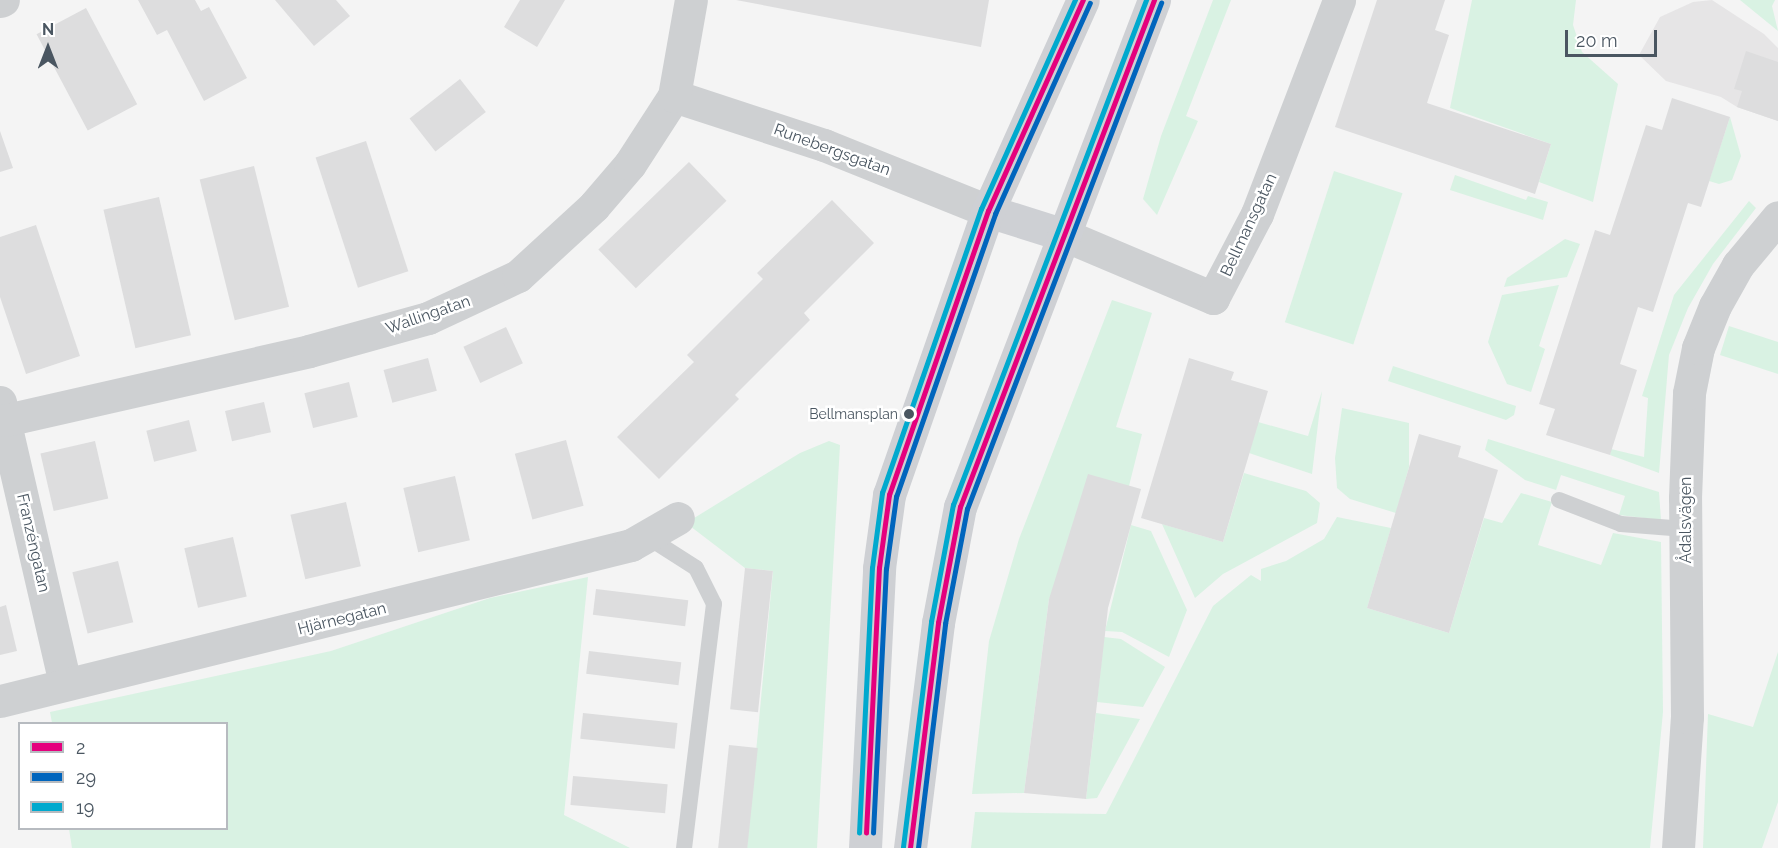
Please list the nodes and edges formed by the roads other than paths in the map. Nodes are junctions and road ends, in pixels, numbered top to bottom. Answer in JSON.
{"nodes":[{"id":1,"x":691,"y":0,"type":"edge"},
{"id":2,"x":1083,"y":0,"type":"edge"},
{"id":3,"x":1154,"y":0,"type":"edge"},
{"id":4,"x":1339,"y":0,"type":"edge"},
{"id":5,"x":674,"y":96,"type":"junction"},
{"id":6,"x":988,"y":211,"type":"junction"},
{"id":7,"x":1778,"y":217,"type":"edge"},
{"id":8,"x":1064,"y":235,"type":"junction"},
{"id":9,"x":3,"y":411,"type":"edge"},
{"id":10,"x":1558,"y":500,"type":"dead end"},
{"id":11,"x":678,"y":518,"type":"dead end"},
{"id":12,"x":1685,"y":529,"type":"junction"},
{"id":13,"x":646,"y":536,"type":"junction"},
{"id":14,"x":65,"y":683,"type":"junction"},
{"id":15,"x":0,"y":702,"type":"edge"},
{"id":16,"x":684,"y":848,"type":"edge"},
{"id":17,"x":865,"y":848,"type":"edge"},
{"id":18,"x":910,"y":848,"type":"edge"},
{"id":19,"x":1678,"y":848,"type":"edge"}],
"edges":[{"from":1,"to":5,"type":"street","name":"Wallingatan"},
{"from":2,"to":6,"type":"main road"},
{"from":3,"to":8,"type":"main road"},
{"from":4,"to":8,"type":"street","name":"Bellmansgatan"},
{"from":5,"to":6,"type":"street","name":"Runebergsgatan"},
{"from":5,"to":9,"type":"street","name":"Wallingatan"},
{"from":6,"to":8,"type":"main road"},
{"from":6,"to":17,"type":"main road"},
{"from":7,"to":12,"type":"street","name":"Ådalsvägen"},
{"from":8,"to":18,"type":"main road"},
{"from":9,"to":14,"type":"street","name":"Franzéngatan"},
{"from":10,"to":12,"type":"lane"},
{"from":11,"to":13,"type":"street","name":"Hjärnegatan"},
{"from":12,"to":19,"type":"street","name":"Ådalsvägen"},
{"from":13,"to":14,"type":"street","name":"Hjärnegatan"},
{"from":13,"to":16,"type":"lane"},
{"from":14,"to":15,"type":"street","name":"Hjärnegatan"}]}
